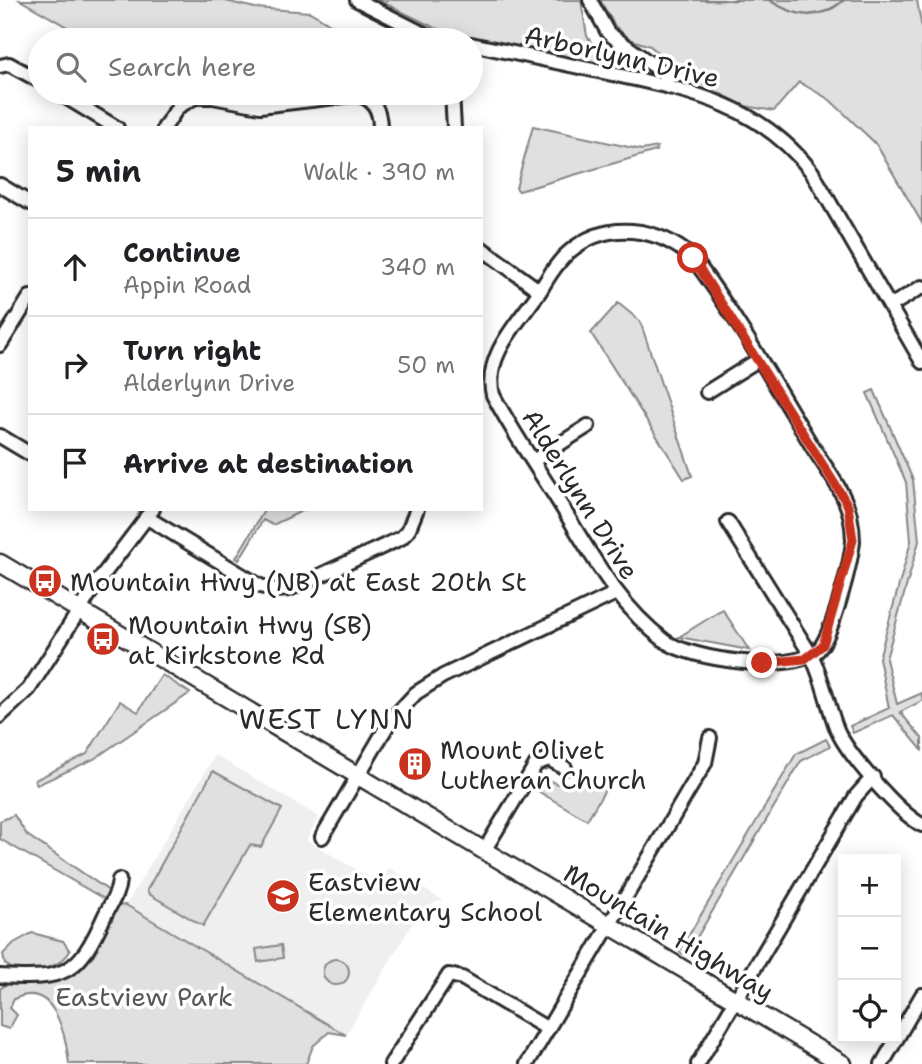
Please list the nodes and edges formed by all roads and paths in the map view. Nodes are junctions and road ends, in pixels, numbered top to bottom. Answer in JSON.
{"nodes":[{"id":1,"x":357,"y":0,"type":"edge"},
{"id":2,"x":590,"y":0,"type":"edge"},
{"id":3,"x":412,"y":28,"type":"edge"},
{"id":4,"x":483,"y":47,"type":"edge"},
{"id":5,"x":0,"y":66,"type":"edge"},
{"id":6,"x":28,"y":74,"type":"edge"},
{"id":7,"x":666,"y":86,"type":"junction"},
{"id":8,"x":79,"y":105,"type":"edge"},
{"id":9,"x":183,"y":105,"type":"edge"},
{"id":10,"x":374,"y":105,"type":"edge"},
{"id":11,"x":453,"y":105,"type":"edge"},
{"id":12,"x":114,"y":126,"type":"edge"},
{"id":13,"x":165,"y":126,"type":"edge"},
{"id":14,"x":380,"y":126,"type":"edge"},
{"id":15,"x":454,"y":126,"type":"edge"},
{"id":16,"x":0,"y":186,"type":"edge"},
{"id":17,"x":28,"y":202,"type":"edge"},
{"id":18,"x":483,"y":249,"type":"edge"},
{"id":19,"x":922,"y":286,"type":"edge"},
{"id":20,"x":540,"y":291,"type":"junction"},
{"id":21,"x":28,"y":300,"type":"edge"},
{"id":22,"x":890,"y":306,"type":"junction"},
{"id":23,"x":0,"y":345,"type":"edge"},
{"id":24,"x":758,"y":360,"type":"junction"},
{"id":25,"x":922,"y":362,"type":"edge"},
{"id":26,"x":707,"y":392,"type":"dead end"},
{"id":27,"x":588,"y":426,"type":"dead end"},
{"id":28,"x":0,"y":436,"type":"edge"},
{"id":29,"x":28,"y":453,"type":"edge"},
{"id":30,"x":533,"y":461,"type":"junction"},
{"id":31,"x":416,"y":511,"type":"edge"},
{"id":32,"x":150,"y":513,"type":"edge"},
{"id":33,"x":728,"y":522,"type":"dead end"},
{"id":34,"x":0,"y":564,"type":"edge"},
{"id":35,"x":615,"y":593,"type":"junction"},
{"id":36,"x":79,"y":610,"type":"junction"},
{"id":37,"x":811,"y":655,"type":"junction"},
{"id":38,"x":0,"y":716,"type":"edge"},
{"id":39,"x":710,"y":737,"type":"dead end"},
{"id":40,"x":565,"y":768,"type":"dead end"},
{"id":41,"x":358,"y":776,"type":"junction"},
{"id":42,"x":873,"y":778,"type":"junction"},
{"id":43,"x":922,"y":825,"type":"edge"},
{"id":44,"x":322,"y":837,"type":"dead end"},
{"id":45,"x":484,"y":850,"type":"junction"},
{"id":46,"x":119,"y":880,"type":"dead end"},
{"id":47,"x":610,"y":925,"type":"junction"},
{"id":48,"x":0,"y":976,"type":"edge"},
{"id":49,"x":922,"y":995,"type":"edge"},
{"id":50,"x":735,"y":1000,"type":"junction"},
{"id":51,"x":548,"y":1029,"type":"junction"},
{"id":52,"x":391,"y":1064,"type":"edge"},
{"id":53,"x":527,"y":1064,"type":"edge"},
{"id":54,"x":698,"y":1064,"type":"edge"},
{"id":55,"x":843,"y":1064,"type":"edge"},
{"id":56,"x":882,"y":1064,"type":"edge"}],
"edges":[{"from":1,"to":3,"type":"street"},
{"from":2,"to":7,"type":"street"},
{"from":4,"to":7,"type":"street","name":"Arborlynn Drive"},
{"from":5,"to":6,"type":"street"},
{"from":7,"to":22,"type":"street","name":"Arborlynn Drive"},
{"from":8,"to":12,"type":"street"},
{"from":9,"to":13,"type":"street"},
{"from":10,"to":14,"type":"street"},
{"from":11,"to":15,"type":"street"},
{"from":16,"to":17,"type":"street"},
{"from":18,"to":20,"type":"street"},
{"from":19,"to":22,"type":"street"},
{"from":20,"to":24,"type":"street","name":"Alderlynn Drive"},
{"from":20,"to":30,"type":"street","name":"Alderlynn Drive"},
{"from":21,"to":23,"type":"street"},
{"from":22,"to":25,"type":"street","name":"Arborlynn Drive"},
{"from":24,"to":26,"type":"street"},
{"from":24,"to":37,"type":"street","name":"Alderlynn Drive"},
{"from":27,"to":30,"type":"street"},
{"from":28,"to":29,"type":"street"},
{"from":30,"to":35,"type":"street","name":"Alderlynn Drive"},
{"from":31,"to":32,"type":"street"},
{"from":32,"to":36,"type":"street"},
{"from":33,"to":37,"type":"street"},
{"from":34,"to":36,"type":"main road","name":"Mountain Highway"},
{"from":35,"to":37,"type":"street","name":"Alderlynn Drive"},
{"from":35,"to":41,"type":"street"},
{"from":36,"to":38,"type":"street"},
{"from":36,"to":41,"type":"main road","name":"Mountain Highway"},
{"from":37,"to":42,"type":"street"},
{"from":39,"to":47,"type":"street"},
{"from":40,"to":45,"type":"street"},
{"from":41,"to":44,"type":"street"},
{"from":41,"to":45,"type":"main road","name":"Mountain Highway"},
{"from":42,"to":43,"type":"street"},
{"from":42,"to":50,"type":"street"},
{"from":45,"to":47,"type":"main road","name":"Mountain Highway"},
{"from":46,"to":48,"type":"street"},
{"from":47,"to":50,"type":"main road","name":"Mountain Highway"},
{"from":47,"to":51,"type":"street"},
{"from":49,"to":56,"type":"street"},
{"from":50,"to":54,"type":"street"},
{"from":50,"to":55,"type":"main road","name":"Mountain Highway"},
{"from":51,"to":52,"type":"street"},
{"from":51,"to":53,"type":"street"}]}
